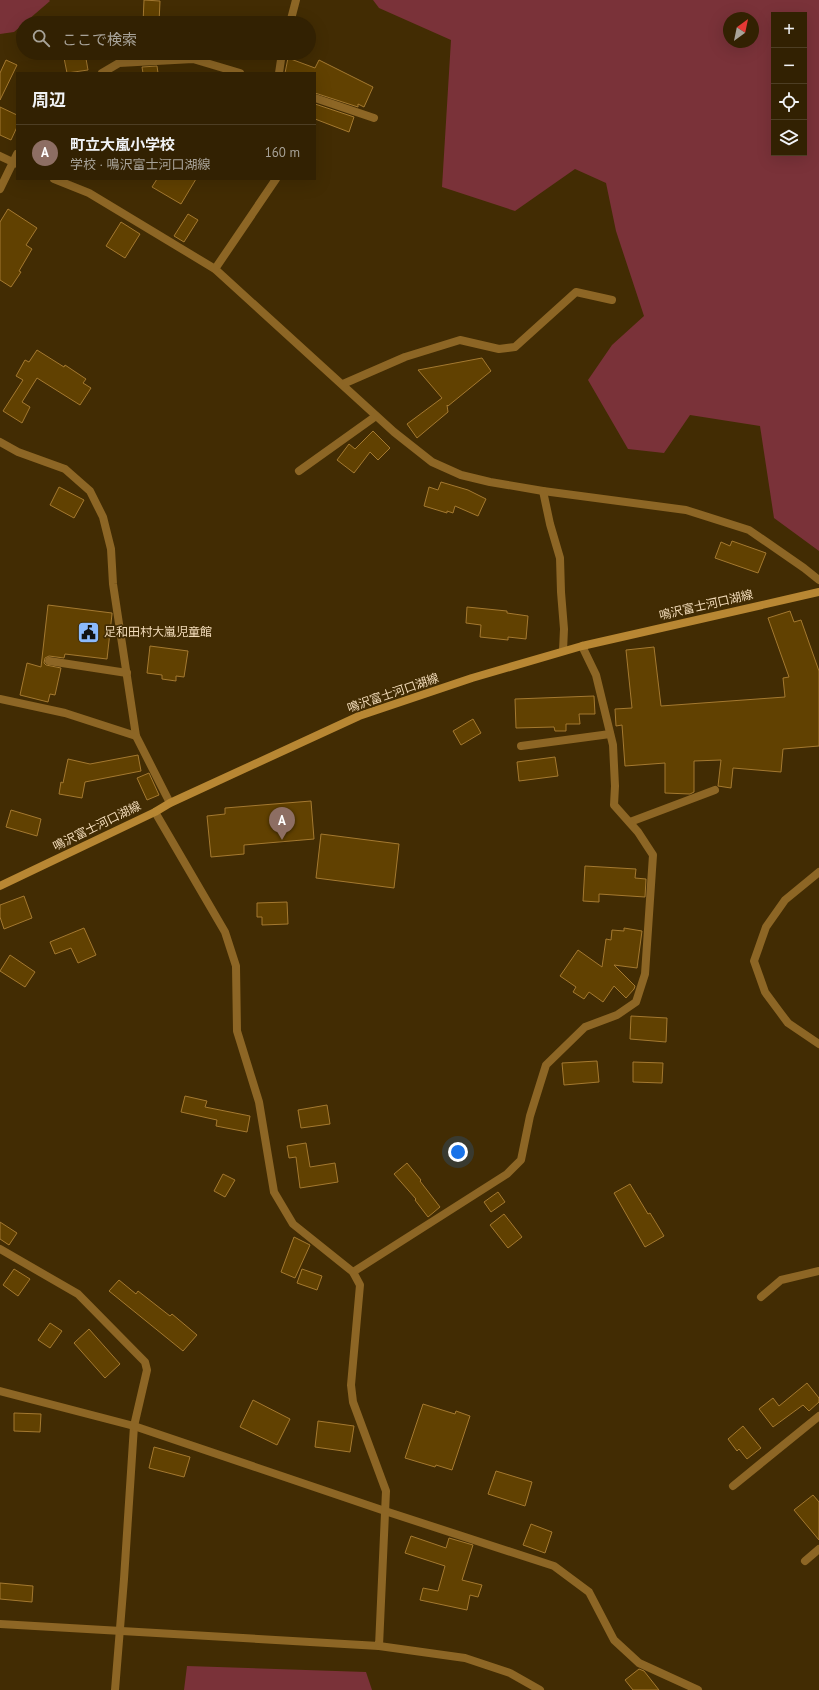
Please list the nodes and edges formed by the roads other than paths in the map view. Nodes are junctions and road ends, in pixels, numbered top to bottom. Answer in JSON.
{"nodes":[{"id":1,"x":296,"y":0,"type":"edge"},
{"id":2,"x":292,"y":16,"type":"edge"},
{"id":3,"x":174,"y":60,"type":"edge"},
{"id":4,"x":196,"y":60,"type":"edge"},
{"id":5,"x":281,"y":60,"type":"edge"},
{"id":6,"x":104,"y":72,"type":"edge"},
{"id":7,"x":237,"y":72,"type":"edge"},
{"id":8,"x":279,"y":72,"type":"edge"},
{"id":9,"x":316,"y":98,"type":"edge"},
{"id":10,"x":374,"y":118,"type":"dead end"},
{"id":11,"x":0,"y":156,"type":"edge"},
{"id":12,"x":16,"y":160,"type":"edge"},
{"id":13,"x":56,"y":180,"type":"edge"},
{"id":14,"x":275,"y":180,"type":"edge"},
{"id":15,"x":0,"y":189,"type":"edge"},
{"id":16,"x":215,"y":269,"type":"junction"},
{"id":17,"x":612,"y":300,"type":"dead end"},
{"id":18,"x":342,"y":384,"type":"junction"},
{"id":19,"x":376,"y":416,"type":"junction"},
{"id":20,"x":0,"y":442,"type":"edge"},
{"id":21,"x":299,"y":471,"type":"dead end"},
{"id":22,"x":543,"y":491,"type":"junction"},
{"id":23,"x":819,"y":580,"type":"edge"},
{"id":24,"x":819,"y":592,"type":"edge"},
{"id":25,"x":582,"y":646,"type":"junction"},
{"id":26,"x":563,"y":651,"type":"junction"},
{"id":27,"x":49,"y":661,"type":"dead end"},
{"id":28,"x":127,"y":673,"type":"junction"},
{"id":29,"x":0,"y":699,"type":"edge"},
{"id":30,"x":610,"y":734,"type":"junction"},
{"id":31,"x":136,"y":736,"type":"junction"},
{"id":32,"x":521,"y":746,"type":"dead end"},
{"id":33,"x":715,"y":790,"type":"dead end"},
{"id":34,"x":170,"y":803,"type":"junction"},
{"id":35,"x":155,"y":812,"type":"junction"},
{"id":36,"x":630,"y":822,"type":"junction"},
{"id":37,"x":819,"y":872,"type":"edge"},
{"id":38,"x":0,"y":886,"type":"edge"},
{"id":39,"x":819,"y":1044,"type":"edge"},
{"id":40,"x":0,"y":1249,"type":"edge"},
{"id":41,"x":819,"y":1271,"type":"edge"},
{"id":42,"x":353,"y":1272,"type":"junction"},
{"id":43,"x":761,"y":1297,"type":"dead end"},
{"id":44,"x":0,"y":1391,"type":"edge"},
{"id":45,"x":819,"y":1416,"type":"edge"},
{"id":46,"x":134,"y":1426,"type":"junction"},
{"id":47,"x":733,"y":1486,"type":"dead end"},
{"id":48,"x":385,"y":1511,"type":"junction"},
{"id":49,"x":819,"y":1549,"type":"edge"},
{"id":50,"x":805,"y":1560,"type":"dead end"},
{"id":51,"x":0,"y":1624,"type":"edge"},
{"id":52,"x":120,"y":1631,"type":"junction"},
{"id":53,"x":379,"y":1646,"type":"junction"},
{"id":54,"x":115,"y":1690,"type":"edge"},
{"id":55,"x":540,"y":1690,"type":"edge"},
{"id":56,"x":698,"y":1690,"type":"edge"}],
"edges":[{"from":1,"to":2,"type":"street"},
{"from":3,"to":6,"type":"street"},
{"from":4,"to":7,"type":"street"},
{"from":5,"to":8,"type":"street"},
{"from":9,"to":10,"type":"street"},
{"from":11,"to":12,"type":"street"},
{"from":12,"to":15,"type":"street"},
{"from":13,"to":16,"type":"street"},
{"from":14,"to":16,"type":"street"},
{"from":16,"to":18,"type":"street"},
{"from":17,"to":18,"type":"street"},
{"from":18,"to":19,"type":"street"},
{"from":19,"to":21,"type":"street"},
{"from":19,"to":22,"type":"street"},
{"from":20,"to":28,"type":"street"},
{"from":22,"to":23,"type":"street"},
{"from":22,"to":26,"type":"street"},
{"from":24,"to":25,"type":"main road","name":"鳴沢富士河口湖線"},
{"from":25,"to":26,"type":"main road","name":"鳴沢富士河口湖線"},
{"from":25,"to":30,"type":"street"},
{"from":26,"to":34,"type":"main road","name":"鳴沢富士河口湖線"},
{"from":27,"to":28,"type":"street"},
{"from":28,"to":31,"type":"street"},
{"from":29,"to":31,"type":"street"},
{"from":30,"to":32,"type":"street"},
{"from":30,"to":36,"type":"street"},
{"from":31,"to":34,"type":"street"},
{"from":33,"to":36,"type":"street"},
{"from":34,"to":35,"type":"main road","name":"鳴沢富士河口湖線"},
{"from":35,"to":38,"type":"main road","name":"鳴沢富士河口湖線"},
{"from":35,"to":42,"type":"street"},
{"from":36,"to":42,"type":"street"},
{"from":37,"to":39,"type":"street"},
{"from":40,"to":46,"type":"street"},
{"from":41,"to":43,"type":"street"},
{"from":42,"to":48,"type":"street"},
{"from":44,"to":46,"type":"street"},
{"from":45,"to":47,"type":"street"},
{"from":46,"to":48,"type":"street"},
{"from":46,"to":52,"type":"street"},
{"from":48,"to":53,"type":"street"},
{"from":48,"to":56,"type":"street"},
{"from":49,"to":50,"type":"street"},
{"from":51,"to":52,"type":"street"},
{"from":52,"to":53,"type":"street"},
{"from":52,"to":54,"type":"street"},
{"from":53,"to":55,"type":"street"}]}
